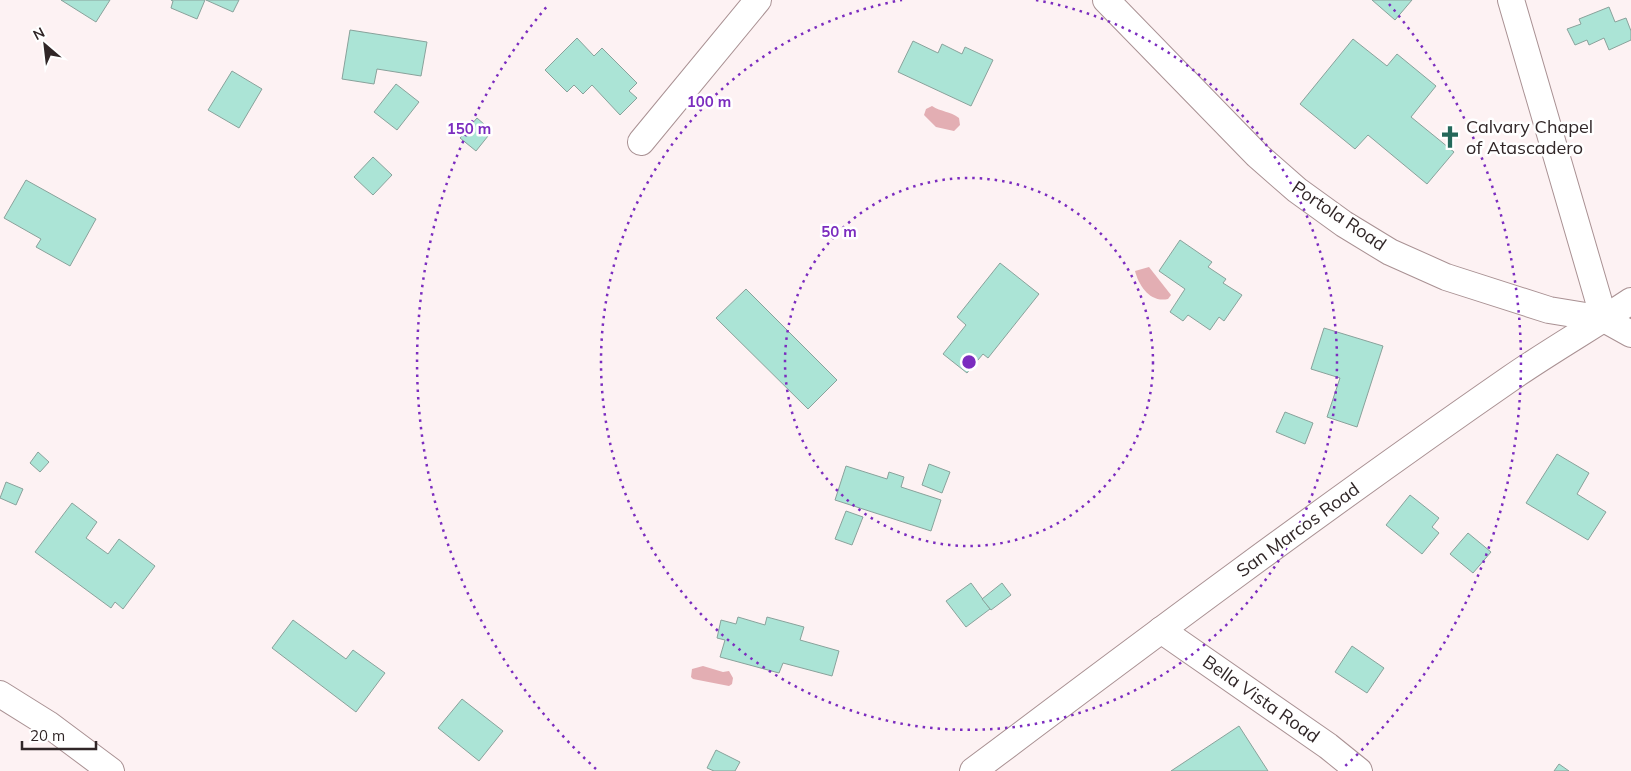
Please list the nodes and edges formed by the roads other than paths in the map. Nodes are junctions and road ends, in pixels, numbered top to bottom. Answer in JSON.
{"nodes":[{"id":1,"x":758,"y":0,"type":"edge"},
{"id":2,"x":1106,"y":0,"type":"edge"},
{"id":3,"x":1511,"y":0,"type":"edge"},
{"id":4,"x":641,"y":142,"type":"dead end"},
{"id":5,"x":1631,"y":301,"type":"edge"},
{"id":6,"x":1604,"y":319,"type":"junction"},
{"id":7,"x":1631,"y":334,"type":"edge"},
{"id":8,"x":1161,"y":630,"type":"junction"},
{"id":9,"x":0,"y":694,"type":"edge"},
{"id":10,"x":111,"y":771,"type":"edge"},
{"id":11,"x":973,"y":771,"type":"edge"},
{"id":12,"x":1359,"y":771,"type":"edge"}],
"edges":[{"from":1,"to":4,"type":"street"},
{"from":2,"to":6,"type":"street","name":"Portola Road"},
{"from":3,"to":6,"type":"street"},
{"from":5,"to":6,"type":"street","name":"San Marcos Road"},
{"from":6,"to":7,"type":"street","name":"Portola Road"},
{"from":6,"to":8,"type":"street","name":"San Marcos Road"},
{"from":8,"to":11,"type":"street","name":"San Marcos Road"},
{"from":8,"to":12,"type":"street","name":"Bella Vista Road"},
{"from":9,"to":10,"type":"street"}]}
